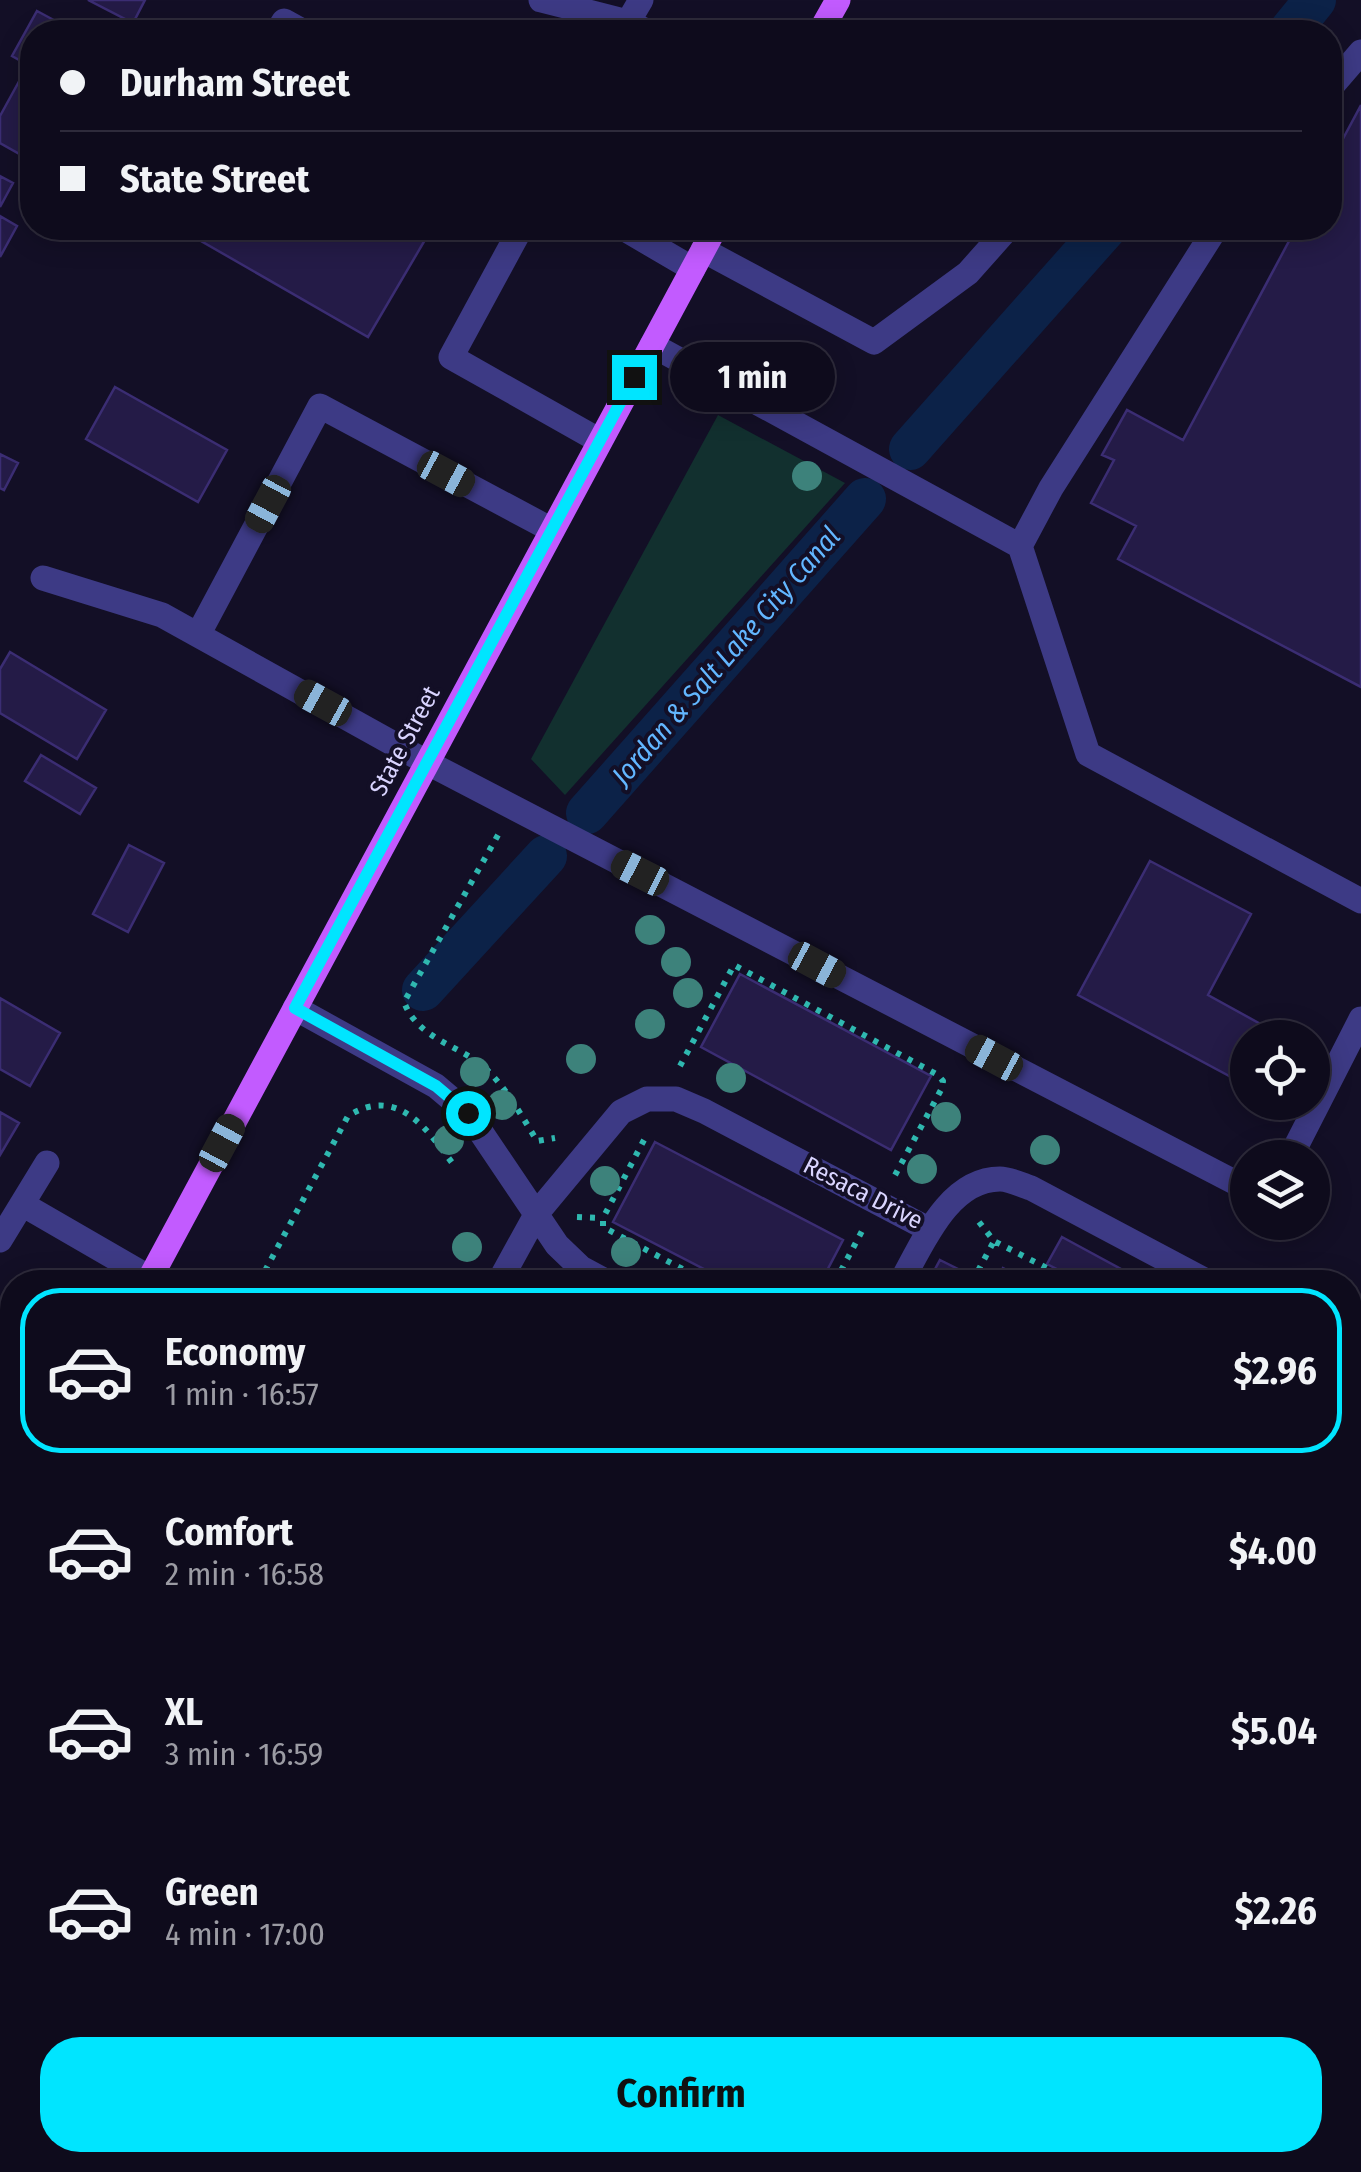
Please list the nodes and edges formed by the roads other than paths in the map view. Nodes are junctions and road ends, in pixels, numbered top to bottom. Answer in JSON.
{"nodes":[{"id":1,"x":540,"y":0,"type":"edge"},
{"id":2,"x":639,"y":18,"type":"edge"},
{"id":3,"x":1361,"y":52,"type":"edge"},
{"id":4,"x":1342,"y":74,"type":"edge"},
{"id":5,"x":515,"y":240,"type":"edge"},
{"id":6,"x":669,"y":240,"type":"edge"},
{"id":7,"x":997,"y":240,"type":"edge"},
{"id":8,"x":1208,"y":240,"type":"edge"},
{"id":9,"x":704,"y":249,"type":"edge"},
{"id":10,"x":652,"y":345,"type":"junction"},
{"id":11,"x":600,"y":441,"type":"junction"},
{"id":12,"x":552,"y":530,"type":"junction"},
{"id":13,"x":1020,"y":546,"type":"junction"},
{"id":14,"x":43,"y":578,"type":"dead end"},
{"id":15,"x":199,"y":634,"type":"junction"},
{"id":16,"x":428,"y":762,"type":"junction"},
{"id":17,"x":1361,"y":901,"type":"edge"},
{"id":18,"x":295,"y":1008,"type":"junction"},
{"id":19,"x":1361,"y":1019,"type":"edge"},
{"id":20,"x":1299,"y":1140,"type":"edge"},
{"id":21,"x":47,"y":1163,"type":"dead end"},
{"id":22,"x":1230,"y":1180,"type":"edge"},
{"id":23,"x":22,"y":1204,"type":"junction"},
{"id":24,"x":537,"y":1213,"type":"junction"},
{"id":25,"x":930,"y":1230,"type":"junction"},
{"id":26,"x":0,"y":1240,"type":"edge"},
{"id":27,"x":132,"y":1270,"type":"edge"},
{"id":28,"x":154,"y":1270,"type":"edge"},
{"id":29,"x":506,"y":1270,"type":"edge"},
{"id":30,"x":584,"y":1270,"type":"edge"},
{"id":31,"x":908,"y":1270,"type":"edge"},
{"id":32,"x":1185,"y":1270,"type":"edge"}],
"edges":[{"from":1,"to":2,"type":"street"},
{"from":3,"to":4,"type":"street"},
{"from":5,"to":11,"type":"street"},
{"from":6,"to":9,"type":"street"},
{"from":7,"to":9,"type":"street"},
{"from":8,"to":13,"type":"street"},
{"from":9,"to":10,"type":"main road","name":"State Street"},
{"from":10,"to":11,"type":"main road","name":"State Street"},
{"from":10,"to":13,"type":"street"},
{"from":11,"to":12,"type":"main road","name":"State Street"},
{"from":12,"to":15,"type":"street"},
{"from":12,"to":16,"type":"main road","name":"State Street"},
{"from":13,"to":17,"type":"street"},
{"from":14,"to":15,"type":"street"},
{"from":15,"to":16,"type":"street"},
{"from":16,"to":18,"type":"main road","name":"State Street"},
{"from":16,"to":22,"type":"street"},
{"from":18,"to":24,"type":"street"},
{"from":18,"to":28,"type":"main road","name":"State Street"},
{"from":19,"to":20,"type":"street"},
{"from":21,"to":23,"type":"street"},
{"from":23,"to":26,"type":"street"},
{"from":23,"to":27,"type":"street"},
{"from":24,"to":25,"type":"street","name":"Resaca Drive"},
{"from":24,"to":29,"type":"street","name":"Resaca Drive"},
{"from":24,"to":30,"type":"street"},
{"from":25,"to":31,"type":"street"},
{"from":25,"to":32,"type":"street","name":"Resaca Drive"}]}
